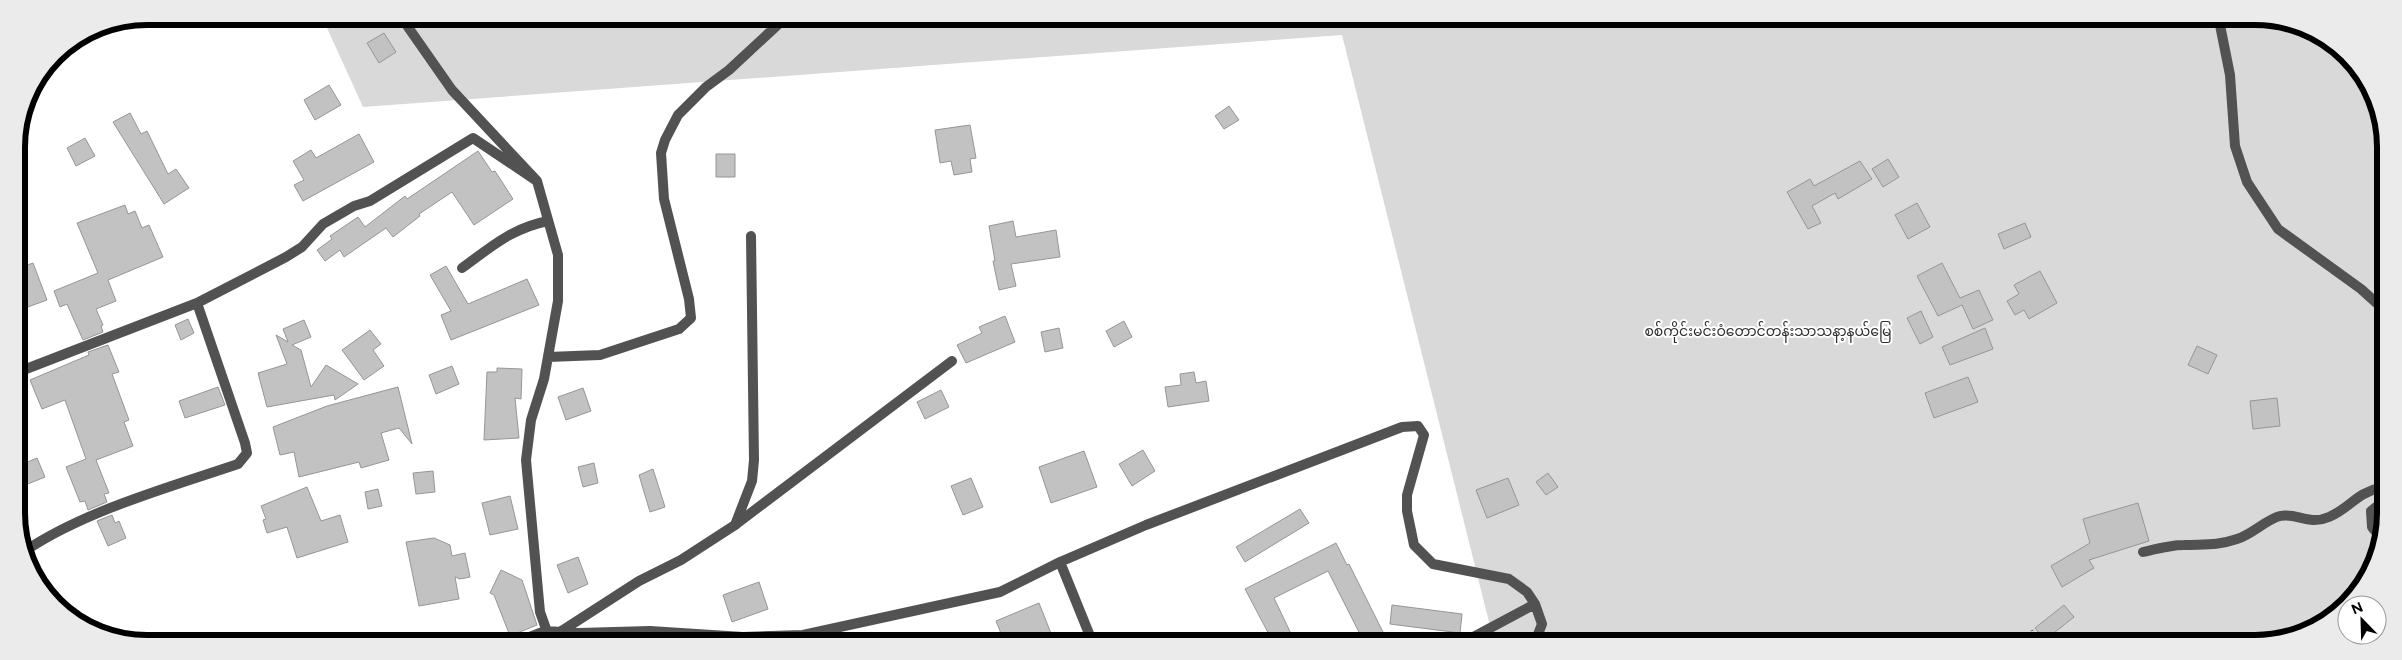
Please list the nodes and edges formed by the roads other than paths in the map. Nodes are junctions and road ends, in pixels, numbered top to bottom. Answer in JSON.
{"nodes":[{"id":1,"x":407,"y":25,"type":"edge"},
{"id":2,"x":777,"y":25,"type":"edge"},
{"id":3,"x":2220,"y":25,"type":"edge"},
{"id":4,"x":537,"y":181,"type":"junction"},
{"id":5,"x":548,"y":221,"type":"junction"},
{"id":6,"x":751,"y":236,"type":"dead end"},
{"id":7,"x":462,"y":268,"type":"dead end"},
{"id":8,"x":197,"y":302,"type":"junction"},
{"id":9,"x":2377,"y":304,"type":"edge"},
{"id":10,"x":548,"y":357,"type":"junction"},
{"id":11,"x":952,"y":361,"type":"dead end"},
{"id":12,"x":26,"y":369,"type":"dead end"},
{"id":13,"x":2377,"y":488,"type":"edge"},
{"id":14,"x":2377,"y":506,"type":"edge"},
{"id":15,"x":735,"y":525,"type":"junction"},
{"id":16,"x":2376,"y":532,"type":"edge"},
{"id":17,"x":30,"y":548,"type":"edge"},
{"id":18,"x":2143,"y":552,"type":"dead end"},
{"id":19,"x":1060,"y":562,"type":"junction"},
{"id":20,"x":1535,"y":604,"type":"junction"},
{"id":21,"x":560,"y":632,"type":"junction"},
{"id":22,"x":548,"y":635,"type":"edge"},
{"id":23,"x":551,"y":635,"type":"edge"},
{"id":24,"x":712,"y":635,"type":"edge"},
{"id":25,"x":783,"y":635,"type":"edge"},
{"id":26,"x":1090,"y":635,"type":"edge"},
{"id":27,"x":1477,"y":635,"type":"edge"},
{"id":28,"x":1538,"y":635,"type":"edge"}],
"edges":[{"from":1,"to":4,"type":"street"},
{"from":2,"to":10,"type":"street"},
{"from":3,"to":9,"type":"street"},
{"from":4,"to":5,"type":"street"},
{"from":4,"to":8,"type":"street"},
{"from":5,"to":7,"type":"street"},
{"from":5,"to":10,"type":"street"},
{"from":6,"to":15,"type":"street"},
{"from":8,"to":12,"type":"street"},
{"from":8,"to":17,"type":"street"},
{"from":10,"to":22,"type":"street"},
{"from":11,"to":15,"type":"street"},
{"from":13,"to":18,"type":"street"},
{"from":14,"to":16,"type":"street"},
{"from":15,"to":21,"type":"street"},
{"from":19,"to":20,"type":"street"},
{"from":19,"to":25,"type":"street"},
{"from":19,"to":26,"type":"street"},
{"from":20,"to":27,"type":"street"},
{"from":20,"to":28,"type":"street"},
{"from":21,"to":23,"type":"street"},
{"from":21,"to":24,"type":"street"}]}
